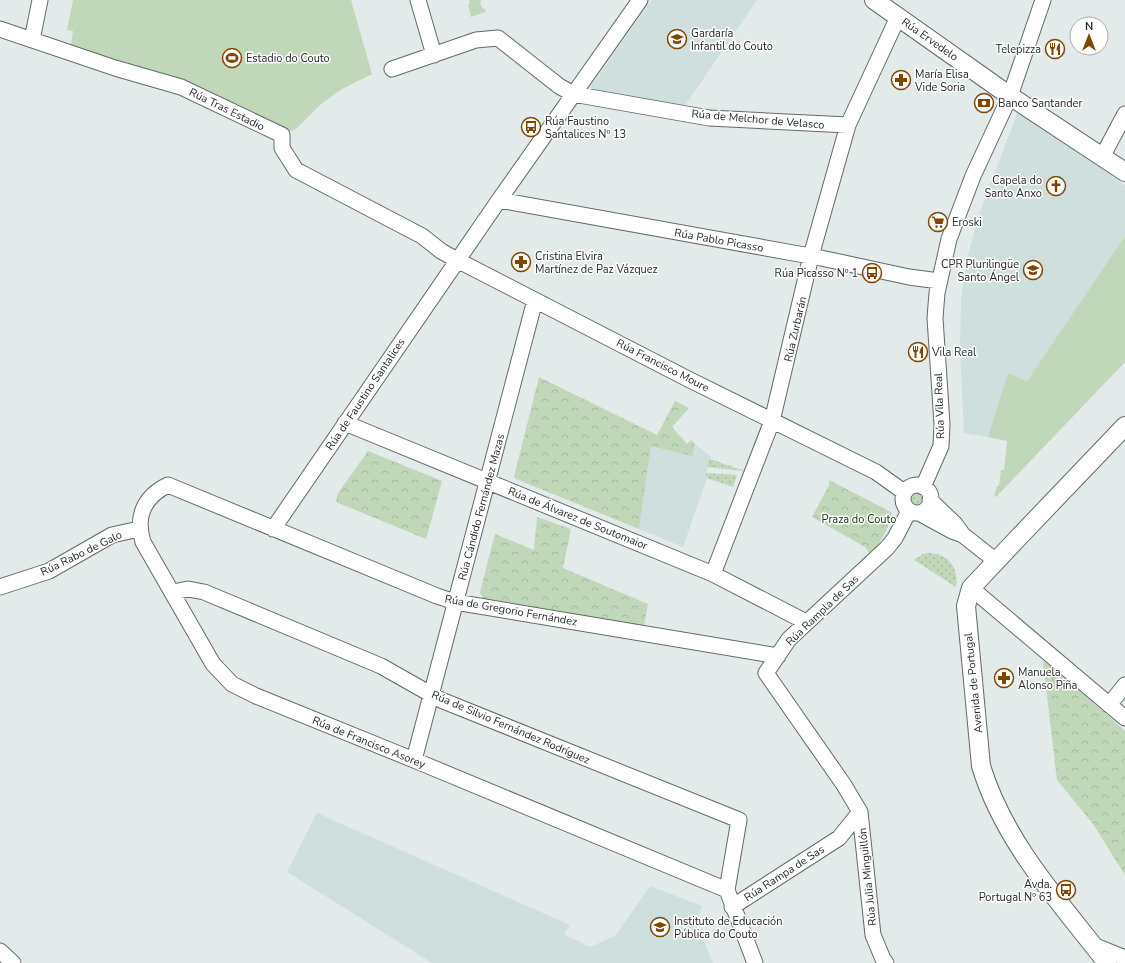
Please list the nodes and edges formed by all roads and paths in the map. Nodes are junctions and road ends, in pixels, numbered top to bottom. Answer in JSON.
{"nodes":[{"id":1,"x":40,"y":0,"type":"edge"},
{"id":2,"x":418,"y":0,"type":"edge"},
{"id":3,"x":640,"y":0,"type":"edge"},
{"id":4,"x":874,"y":0,"type":"edge"},
{"id":5,"x":1043,"y":0,"type":"edge"},
{"id":6,"x":898,"y":17,"type":"junction"},
{"id":7,"x":0,"y":29,"type":"edge"},
{"id":8,"x":32,"y":40,"type":"junction"},
{"id":9,"x":434,"y":55,"type":"junction"},
{"id":10,"x":392,"y":69,"type":"dead end"},
{"id":11,"x":573,"y":94,"type":"junction"},
{"id":12,"x":1010,"y":96,"type":"junction"},
{"id":13,"x":1125,"y":114,"type":"edge"},
{"id":14,"x":848,"y":125,"type":"junction"},
{"id":15,"x":1102,"y":157,"type":"junction"},
{"id":16,"x":1125,"y":172,"type":"edge"},
{"id":17,"x":499,"y":200,"type":"junction"},
{"id":18,"x":422,"y":236,"type":"joint"},
{"id":19,"x":811,"y":256,"type":"junction"},
{"id":20,"x":458,"y":260,"type":"junction"},
{"id":21,"x":939,"y":281,"type":"junction"},
{"id":22,"x":535,"y":300,"type":"junction"},
{"id":23,"x":772,"y":421,"type":"junction"},
{"id":24,"x":345,"y":423,"type":"junction"},
{"id":25,"x":1125,"y":426,"type":"edge"},
{"id":26,"x":488,"y":481,"type":"junction"},
{"id":27,"x":904,"y":492,"type":"junction"},
{"id":28,"x":927,"y":493,"type":"junction"},
{"id":29,"x":914,"y":512,"type":"junction"},
{"id":30,"x":139,"y":529,"type":"junction"},
{"id":31,"x":273,"y":529,"type":"junction"},
{"id":32,"x":963,"y":535,"type":"junction"},
{"id":33,"x":996,"y":561,"type":"junction"},
{"id":34,"x":713,"y":574,"type":"junction"},
{"id":35,"x":0,"y":586,"type":"edge"},
{"id":36,"x":972,"y":588,"type":"junction"},
{"id":37,"x":173,"y":592,"type":"junction"},
{"id":38,"x":455,"y":602,"type":"junction"},
{"id":39,"x":806,"y":622,"type":"junction"},
{"id":40,"x":778,"y":656,"type":"junction"},
{"id":41,"x":1125,"y":685,"type":"edge"},
{"id":42,"x":431,"y":694,"type":"junction"},
{"id":43,"x":1109,"y":705,"type":"junction"},
{"id":44,"x":1125,"y":718,"type":"edge"},
{"id":45,"x":414,"y":760,"type":"junction"},
{"id":46,"x":860,"y":812,"type":"junction"},
{"id":47,"x":727,"y":890,"type":"junction"},
{"id":48,"x":732,"y":907,"type":"junction"},
{"id":49,"x":1093,"y":945,"type":"junction"},
{"id":50,"x":0,"y":951,"type":"edge"},
{"id":51,"x":1125,"y":958,"type":"edge"},
{"id":52,"x":13,"y":963,"type":"edge"},
{"id":53,"x":755,"y":963,"type":"edge"},
{"id":54,"x":886,"y":963,"type":"edge"},
{"id":55,"x":1107,"y":963,"type":"edge"}],
"edges":[{"from":1,"to":8,"type":"street"},
{"from":2,"to":9,"type":"street"},
{"from":3,"to":11,"type":"street","name":"Rúa de Faustino Santalices"},
{"from":4,"to":6,"type":"street","name":"Rúa Ervedelo"},
{"from":5,"to":12,"type":"street","name":"Rúa Vila Real"},
{"from":6,"to":12,"type":"street","name":"Rúa Ervedelo"},
{"from":6,"to":14,"type":"street","name":"Rúa Zurbarán"},
{"from":7,"to":8,"type":"street","name":"Rúa Tras Estadio"},
{"from":8,"to":18,"type":"street","name":"Rúa Tras Estadio"},
{"from":9,"to":10,"type":"street"},
{"from":9,"to":11,"type":"street"},
{"from":11,"to":14,"type":"street","name":"Rúa de Melchor de Velasco"},
{"from":11,"to":17,"type":"street","name":"Rúa de Faustino Santalices"},
{"from":12,"to":15,"type":"street","name":"Rúa Ervedelo"},
{"from":12,"to":21,"type":"street","name":"Rúa Vila Real"},
{"from":13,"to":15,"type":"street"},
{"from":14,"to":19,"type":"street","name":"Rúa Zurbarán"},
{"from":15,"to":16,"type":"street","name":"Rúa Ervedelo"},
{"from":17,"to":19,"type":"street","name":"Rúa Pablo Picasso"},
{"from":17,"to":20,"type":"street","name":"Rúa de Faustino Santalices"},
{"from":18,"to":20,"type":"street","name":"Rúa Francisco Moure"},
{"from":19,"to":21,"type":"street","name":"Rúa Pablo Picasso"},
{"from":19,"to":23,"type":"street","name":"Rúa Zurbarán"},
{"from":20,"to":22,"type":"street","name":"Rúa Francisco Moure"},
{"from":20,"to":24,"type":"street","name":"Rúa de Faustino Santalices"},
{"from":21,"to":28,"type":"street","name":"Rúa Vila Real"},
{"from":22,"to":23,"type":"street","name":"Rúa Francisco Moure"},
{"from":22,"to":26,"type":"street","name":"Rúa Cándido Fernández Mazas"},
{"from":23,"to":27,"type":"street","name":"Rúa Francisco Moure"},
{"from":23,"to":34,"type":"street","name":"Rúa Zurbarán"},
{"from":24,"to":26,"type":"street","name":"Rúa de Álvarez de Soutomaior"},
{"from":24,"to":31,"type":"street","name":"Rúa de Faustino Santalices"},
{"from":25,"to":33,"type":"street","name":"Avenida de Portugal"},
{"from":26,"to":34,"type":"street","name":"Rúa de Álvarez de Soutomaior"},
{"from":26,"to":38,"type":"street","name":"Rúa Cándido Fernández Mazas"},
{"from":27,"to":28,"type":"street"},
{"from":27,"to":29,"type":"street"},
{"from":28,"to":29,"type":"street"},
{"from":28,"to":32,"type":"street"},
{"from":29,"to":32,"type":"street"},
{"from":29,"to":39,"type":"street","name":"Rúa Rampla de Sas"},
{"from":30,"to":31,"type":"street","name":"Rúa de Gregorio Fernández"},
{"from":30,"to":35,"type":"street","name":"Rúa Rabo de Galo"},
{"from":30,"to":37,"type":"street","name":"Rúa de Francisco Asorey"},
{"from":31,"to":38,"type":"street","name":"Rúa de Gregorio Fernández"},
{"from":32,"to":33,"type":"street"},
{"from":33,"to":36,"type":"street","name":"Avenida de Portugal"},
{"from":34,"to":39,"type":"street","name":"Rúa de Álvarez de Soutomaior"},
{"from":36,"to":43,"type":"street"},
{"from":36,"to":49,"type":"street","name":"Avenida de Portugal"},
{"from":37,"to":42,"type":"street","name":"Rúa de Silvio Fernández Rodríguez"},
{"from":37,"to":45,"type":"street","name":"Rúa de Francisco Asorey"},
{"from":38,"to":40,"type":"street","name":"Rúa de Gregorio Fernández"},
{"from":38,"to":42,"type":"street","name":"Rúa Cándido Fernández Mazas"},
{"from":39,"to":40,"type":"street","name":"Rúa Rampla de Sas"},
{"from":40,"to":46,"type":"street","name":"Rúa Rampla de Sas"},
{"from":41,"to":43,"type":"street"},
{"from":42,"to":45,"type":"street","name":"Rúa Cándido Fernández Mazas"},
{"from":42,"to":47,"type":"street","name":"Rúa de Silvio Fernández Rodríguez"},
{"from":43,"to":44,"type":"street"},
{"from":45,"to":47,"type":"street","name":"Rúa de Francisco Asorey"},
{"from":46,"to":48,"type":"street","name":"Rúa Rampa de Sas"},
{"from":46,"to":54,"type":"street","name":"Rúa Julia Minguillón"},
{"from":47,"to":48,"type":"street"},
{"from":48,"to":53,"type":"street","name":"Rúa Rampa de Sas"},
{"from":49,"to":51,"type":"street"},
{"from":49,"to":55,"type":"street","name":"Avenida de Portugal"},
{"from":50,"to":52,"type":"street"},
{"from":51,"to":55,"type":"street"}]}
